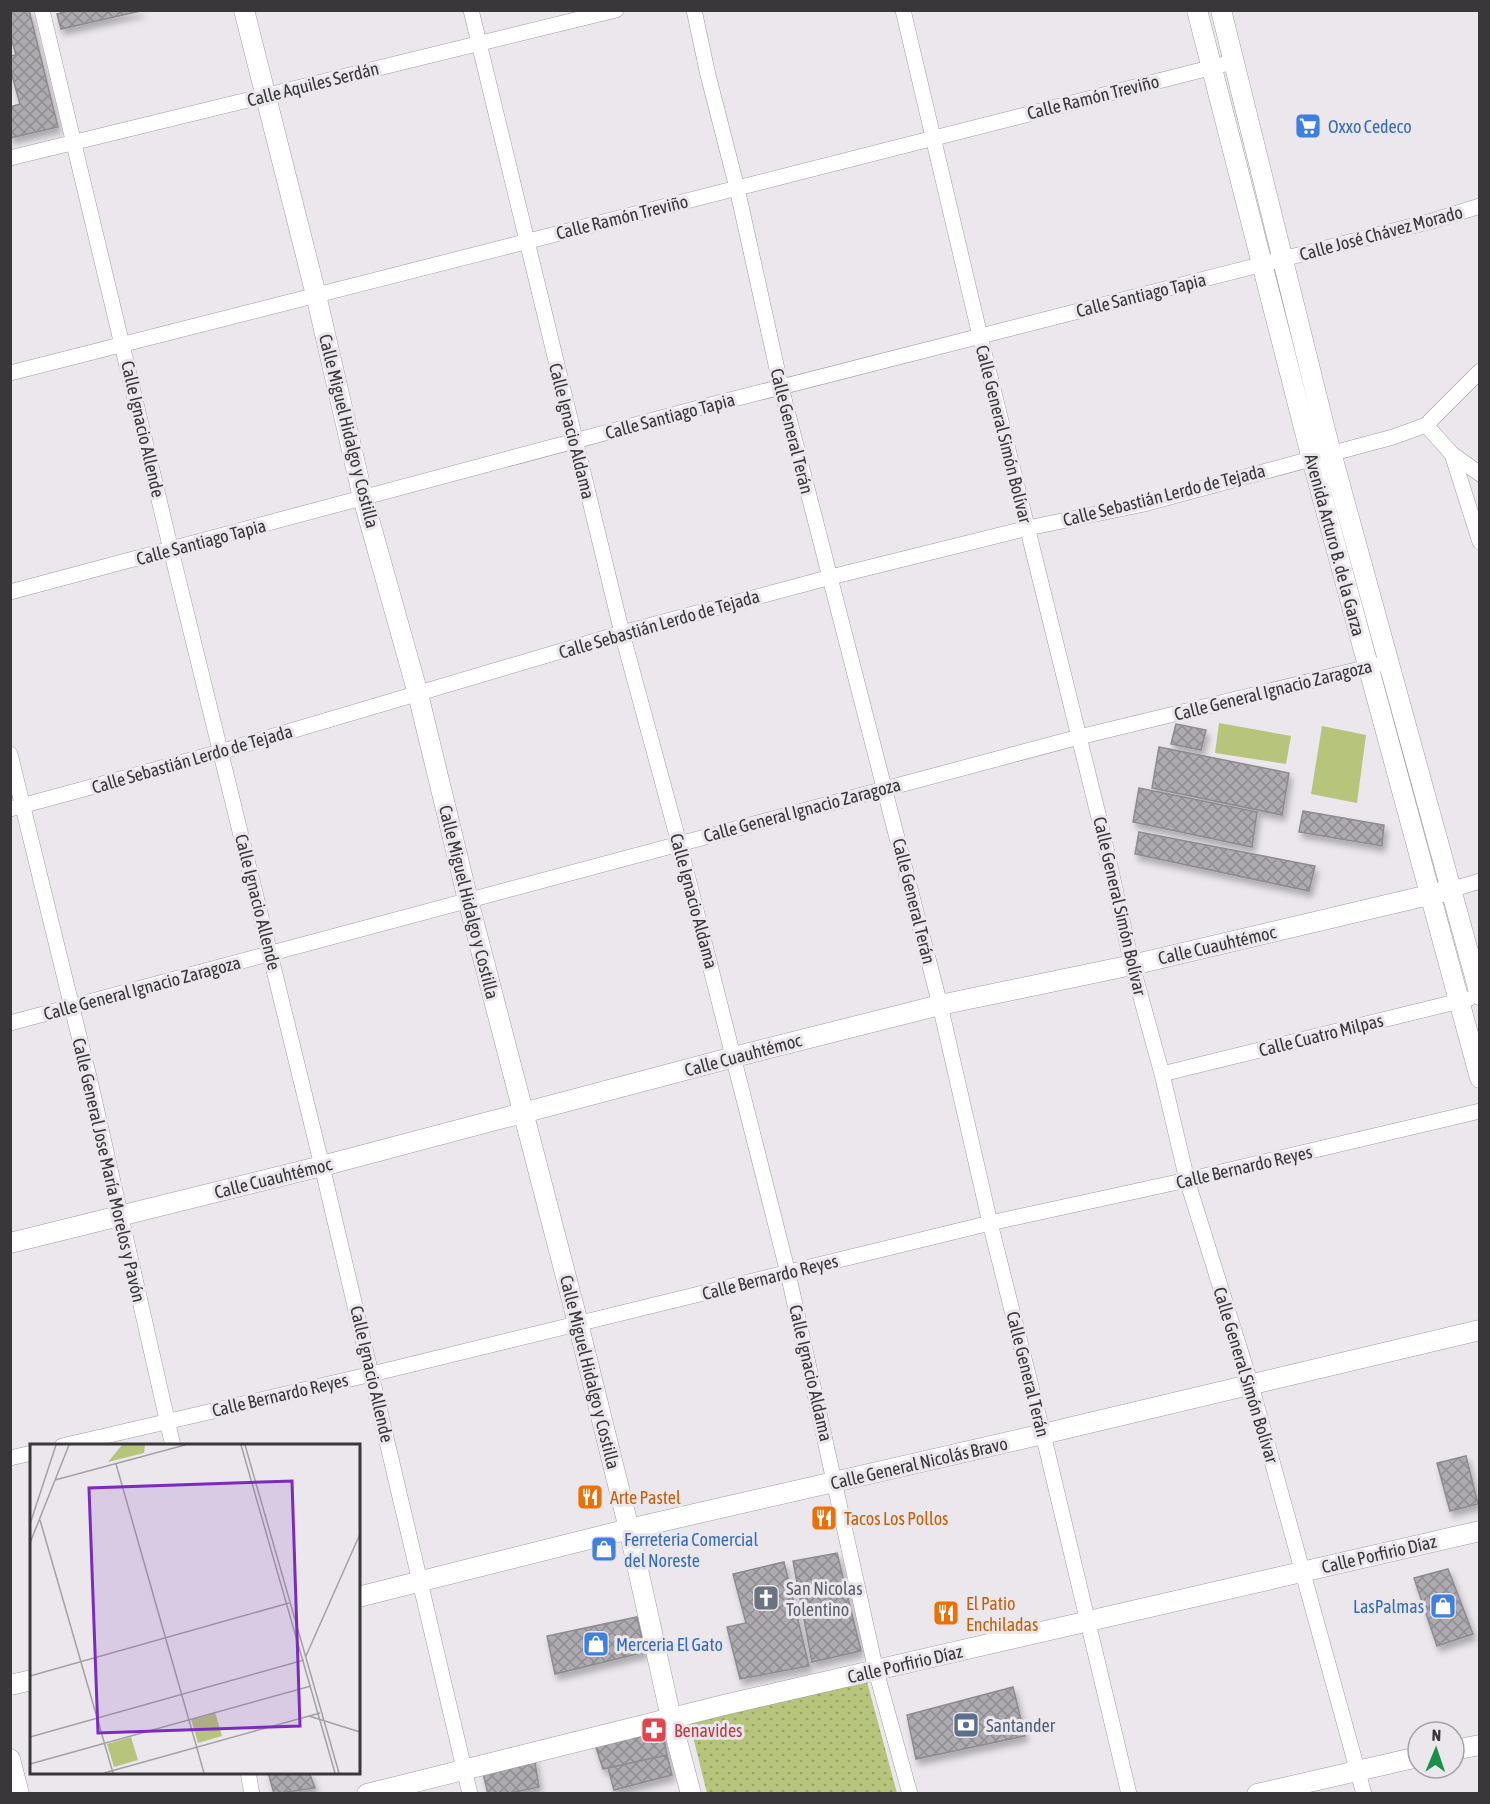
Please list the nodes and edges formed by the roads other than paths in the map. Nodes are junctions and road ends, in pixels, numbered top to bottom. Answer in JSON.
{"nodes":[{"id":1,"x":42,"y":10,"type":"edge"},
{"id":2,"x":244,"y":10,"type":"edge"},
{"id":3,"x":471,"y":10,"type":"edge"},
{"id":4,"x":616,"y":10,"type":"edge"},
{"id":5,"x":694,"y":10,"type":"edge"},
{"id":6,"x":903,"y":10,"type":"edge"},
{"id":7,"x":1197,"y":10,"type":"edge"},
{"id":8,"x":1221,"y":10,"type":"edge"},
{"id":9,"x":478,"y":44,"type":"junction"},
{"id":10,"x":1233,"y":62,"type":"junction"},
{"id":11,"x":1211,"y":67,"type":"junction"},
{"id":12,"x":265,"y":96,"type":"junction"},
{"id":13,"x":933,"y":138,"type":"junction"},
{"id":14,"x":75,"y":143,"type":"junction"},
{"id":15,"x":10,"y":158,"type":"edge"},
{"id":16,"x":736,"y":188,"type":"junction"},
{"id":17,"x":1479,"y":206,"type":"edge"},
{"id":18,"x":525,"y":242,"type":"junction"},
{"id":19,"x":1282,"y":259,"type":"junction"},
{"id":20,"x":1262,"y":264,"type":"junction"},
{"id":21,"x":316,"y":295,"type":"junction"},
{"id":22,"x":980,"y":336,"type":"junction"},
{"id":23,"x":123,"y":344,"type":"junction"},
{"id":24,"x":1479,"y":371,"type":"edge"},
{"id":25,"x":10,"y":373,"type":"edge"},
{"id":26,"x":781,"y":387,"type":"junction"},
{"id":27,"x":1426,"y":425,"type":"junction"},
{"id":28,"x":574,"y":441,"type":"junction"},
{"id":29,"x":1332,"y":454,"type":"junction"},
{"id":30,"x":1452,"y":454,"type":"junction"},
{"id":31,"x":1312,"y":459,"type":"junction"},
{"id":32,"x":1479,"y":474,"type":"edge"},
{"id":33,"x":363,"y":498,"type":"junction"},
{"id":34,"x":1028,"y":528,"type":"junction"},
{"id":35,"x":1479,"y":542,"type":"edge"},
{"id":36,"x":171,"y":550,"type":"junction"},
{"id":37,"x":831,"y":577,"type":"junction"},
{"id":38,"x":10,"y":592,"type":"edge"},
{"id":39,"x":622,"y":633,"type":"junction"},
{"id":40,"x":1387,"y":662,"type":"junction"},
{"id":41,"x":1368,"y":668,"type":"junction"},
{"id":42,"x":418,"y":693,"type":"junction"},
{"id":43,"x":1079,"y":737,"type":"junction"},
{"id":44,"x":220,"y":752,"type":"junction"},
{"id":45,"x":10,"y":754,"type":"edge"},
{"id":46,"x":885,"y":788,"type":"junction"},
{"id":47,"x":16,"y":807,"type":"edge"},
{"id":48,"x":679,"y":843,"type":"junction"},
{"id":49,"x":1479,"y":881,"type":"edge"},
{"id":50,"x":1450,"y":890,"type":"junction"},
{"id":51,"x":1431,"y":894,"type":"junction"},
{"id":52,"x":468,"y":900,"type":"junction"},
{"id":53,"x":271,"y":954,"type":"junction"},
{"id":54,"x":1132,"y":965,"type":"junction"},
{"id":55,"x":1479,"y":995,"type":"edge"},
{"id":56,"x":1459,"y":1001,"type":"junction"},
{"id":57,"x":940,"y":1005,"type":"junction"},
{"id":58,"x":70,"y":1007,"type":"junction"},
{"id":59,"x":10,"y":1023,"type":"edge"},
{"id":60,"x":734,"y":1057,"type":"junction"},
{"id":61,"x":1162,"y":1074,"type":"junction"},
{"id":62,"x":1479,"y":1078,"type":"edge"},
{"id":63,"x":1479,"y":1111,"type":"edge"},
{"id":64,"x":524,"y":1114,"type":"junction"},
{"id":65,"x":322,"y":1166,"type":"junction"},
{"id":66,"x":1187,"y":1180,"type":"junction"},
{"id":67,"x":120,"y":1216,"type":"junction"},
{"id":68,"x":990,"y":1223,"type":"junction"},
{"id":69,"x":10,"y":1243,"type":"edge"},
{"id":70,"x":788,"y":1273,"type":"junction"},
{"id":71,"x":578,"y":1323,"type":"junction"},
{"id":72,"x":1479,"y":1330,"type":"edge"},
{"id":73,"x":372,"y":1374,"type":"junction"},
{"id":74,"x":1251,"y":1385,"type":"junction"},
{"id":75,"x":167,"y":1421,"type":"junction"},
{"id":76,"x":1043,"y":1434,"type":"junction"},
{"id":77,"x":70,"y":1444,"type":"edge"},
{"id":78,"x":173,"y":1444,"type":"edge"},
{"id":79,"x":30,"y":1453,"type":"edge"},
{"id":80,"x":10,"y":1458,"type":"edge"},
{"id":81,"x":835,"y":1481,"type":"junction"},
{"id":82,"x":629,"y":1529,"type":"junction"},
{"id":83,"x":1479,"y":1531,"type":"edge"},
{"id":84,"x":1303,"y":1571,"type":"junction"},
{"id":85,"x":420,"y":1581,"type":"junction"},
{"id":86,"x":360,"y":1596,"type":"edge"},
{"id":87,"x":1088,"y":1622,"type":"junction"},
{"id":88,"x":876,"y":1671,"type":"junction"},
{"id":89,"x":30,"y":1680,"type":"edge"},
{"id":90,"x":10,"y":1685,"type":"edge"},
{"id":91,"x":671,"y":1718,"type":"junction"},
{"id":92,"x":10,"y":1759,"type":"edge"},
{"id":93,"x":1406,"y":1760,"type":"edge"},
{"id":94,"x":464,"y":1768,"type":"junction"},
{"id":95,"x":1358,"y":1770,"type":"junction"},
{"id":96,"x":248,"y":1774,"type":"edge"},
{"id":97,"x":18,"y":1794,"type":"edge"},
{"id":98,"x":252,"y":1794,"type":"edge"},
{"id":99,"x":367,"y":1794,"type":"edge"},
{"id":100,"x":470,"y":1794,"type":"edge"},
{"id":101,"x":691,"y":1794,"type":"edge"},
{"id":102,"x":910,"y":1794,"type":"edge"},
{"id":103,"x":1129,"y":1794,"type":"edge"},
{"id":104,"x":1257,"y":1794,"type":"edge"},
{"id":105,"x":1364,"y":1794,"type":"edge"}],
"edges":[{"from":1,"to":14,"type":"street","name":"Calle Ignacio Allende"},
{"from":2,"to":12,"type":"street","name":"Calle Miguel Hidalgo y Costilla"},
{"from":3,"to":9,"type":"street","name":"Calle Ignacio Aldama"},
{"from":4,"to":9,"type":"street","name":"Calle Aquiles Serdán"},
{"from":5,"to":16,"type":"street","name":"Calle General Terán"},
{"from":6,"to":13,"type":"street","name":"Calle General Simón Bolívar"},
{"from":7,"to":11,"type":"street","name":"Avenida Arturo B. de la Garza"},
{"from":8,"to":10,"type":"street","name":"Avenida Arturo B. de la Garza"},
{"from":9,"to":12,"type":"street","name":"Calle Aquiles Serdán"},
{"from":9,"to":18,"type":"street","name":"Calle Ignacio Aldama"},
{"from":10,"to":11,"type":"street","name":"Calle Ramón Treviño"},
{"from":10,"to":19,"type":"street","name":"Avenida Arturo B. de la Garza"},
{"from":11,"to":13,"type":"street","name":"Calle Ramón Treviño"},
{"from":11,"to":20,"type":"street","name":"Avenida Arturo B. de la Garza"},
{"from":12,"to":14,"type":"street","name":"Calle Aquiles Serdán"},
{"from":12,"to":21,"type":"street","name":"Calle Miguel Hidalgo y Costilla"},
{"from":13,"to":16,"type":"street","name":"Calle Ramón Treviño"},
{"from":13,"to":22,"type":"street","name":"Calle General Simón Bolívar"},
{"from":14,"to":15,"type":"street","name":"Calle Aquiles Serdán"},
{"from":14,"to":23,"type":"street","name":"Calle Ignacio Allende"},
{"from":16,"to":18,"type":"street","name":"Calle Ramón Treviño"},
{"from":16,"to":26,"type":"street","name":"Calle General Terán"},
{"from":17,"to":19,"type":"street","name":"Calle José Chávez Morado"},
{"from":18,"to":21,"type":"street","name":"Calle Ramón Treviño"},
{"from":18,"to":28,"type":"street","name":"Calle Ignacio Aldama"},
{"from":19,"to":20,"type":"street","name":"Calle José Chávez Morado"},
{"from":19,"to":29,"type":"street","name":"Avenida Arturo B. de la Garza"},
{"from":20,"to":22,"type":"street","name":"Calle Santiago Tapia"},
{"from":20,"to":31,"type":"street","name":"Avenida Arturo B. de la Garza"},
{"from":21,"to":23,"type":"street","name":"Calle Ramón Treviño"},
{"from":21,"to":33,"type":"street","name":"Calle Miguel Hidalgo y Costilla"},
{"from":22,"to":26,"type":"street","name":"Calle Santiago Tapia"},
{"from":22,"to":34,"type":"street","name":"Calle General Simón Bolívar"},
{"from":23,"to":25,"type":"street","name":"Calle Ramón Treviño"},
{"from":23,"to":36,"type":"street","name":"Calle Ignacio Allende"},
{"from":24,"to":27,"type":"street"},
{"from":26,"to":28,"type":"street","name":"Calle Santiago Tapia"},
{"from":26,"to":37,"type":"street","name":"Calle General Terán"},
{"from":27,"to":29,"type":"street","name":"Calle Sebastián Lerdo de Tejada"},
{"from":27,"to":30,"type":"street"},
{"from":28,"to":33,"type":"street","name":"Calle Santiago Tapia"},
{"from":28,"to":39,"type":"street","name":"Calle Ignacio Aldama"},
{"from":29,"to":31,"type":"street","name":"Calle Sebastián Lerdo de Tejada"},
{"from":29,"to":40,"type":"street","name":"Avenida Arturo B. de la Garza"},
{"from":30,"to":32,"type":"street"},
{"from":30,"to":35,"type":"street"},
{"from":31,"to":34,"type":"street","name":"Calle Sebastián Lerdo de Tejada"},
{"from":31,"to":41,"type":"street","name":"Avenida Arturo B. de la Garza"},
{"from":33,"to":36,"type":"street","name":"Calle Santiago Tapia"},
{"from":33,"to":42,"type":"street","name":"Calle Miguel Hidalgo y Costilla"},
{"from":34,"to":37,"type":"street","name":"Calle Sebastián Lerdo de Tejada"},
{"from":34,"to":43,"type":"street","name":"Calle General Simón Bolívar"},
{"from":36,"to":38,"type":"street","name":"Calle Santiago Tapia"},
{"from":36,"to":44,"type":"street","name":"Calle Ignacio Allende"},
{"from":37,"to":39,"type":"street","name":"Calle Sebastián Lerdo de Tejada"},
{"from":37,"to":46,"type":"street","name":"Calle General Terán"},
{"from":39,"to":42,"type":"street","name":"Calle Sebastián Lerdo de Tejada"},
{"from":39,"to":48,"type":"street","name":"Calle Ignacio Aldama"},
{"from":40,"to":41,"type":"street","name":"Calle General Ignacio Zaragoza"},
{"from":40,"to":50,"type":"street","name":"Avenida Arturo B. de la Garza"},
{"from":41,"to":43,"type":"street","name":"Calle General Ignacio Zaragoza"},
{"from":41,"to":51,"type":"street","name":"Avenida Arturo B. de la Garza"},
{"from":42,"to":44,"type":"street","name":"Calle Sebastián Lerdo de Tejada"},
{"from":42,"to":52,"type":"street","name":"Calle Miguel Hidalgo y Costilla"},
{"from":43,"to":46,"type":"street","name":"Calle General Ignacio Zaragoza"},
{"from":43,"to":54,"type":"street","name":"Calle General Simón Bolívar"},
{"from":44,"to":47,"type":"street","name":"Calle Sebastián Lerdo de Tejada"},
{"from":44,"to":53,"type":"street","name":"Calle Ignacio Allende"},
{"from":45,"to":47,"type":"street","name":"Calle General Jose María Morelos y Pavón"},
{"from":46,"to":48,"type":"street","name":"Calle General Ignacio Zaragoza"},
{"from":46,"to":57,"type":"street","name":"Calle General Terán"},
{"from":47,"to":58,"type":"street","name":"Calle General Jose María Morelos y Pavón"},
{"from":48,"to":52,"type":"street","name":"Calle General Ignacio Zaragoza"},
{"from":48,"to":60,"type":"street","name":"Calle Ignacio Aldama"},
{"from":49,"to":50,"type":"street","name":"Calle Cuauhtémoc"},
{"from":50,"to":51,"type":"street","name":"Calle Cuauhtémoc"},
{"from":50,"to":55,"type":"street","name":"Avenida Arturo B. de la Garza"},
{"from":51,"to":54,"type":"street","name":"Calle Cuauhtémoc"},
{"from":51,"to":56,"type":"street","name":"Avenida Arturo B. de la Garza"},
{"from":52,"to":53,"type":"street","name":"Calle General Ignacio Zaragoza"},
{"from":52,"to":64,"type":"street","name":"Calle Miguel Hidalgo y Costilla"},
{"from":53,"to":58,"type":"street","name":"Calle General Ignacio Zaragoza"},
{"from":53,"to":65,"type":"street","name":"Calle Ignacio Allende"},
{"from":54,"to":57,"type":"street","name":"Calle Cuauhtémoc"},
{"from":54,"to":61,"type":"street","name":"Calle General Simón Bolívar"},
{"from":55,"to":56,"type":"street","name":"Calle Cuatro Milpas"},
{"from":56,"to":61,"type":"street","name":"Calle Cuatro Milpas"},
{"from":56,"to":62,"type":"street","name":"Avenida Arturo B. de la Garza"},
{"from":57,"to":60,"type":"street","name":"Calle Cuauhtémoc"},
{"from":57,"to":68,"type":"street","name":"Calle General Terán"},
{"from":58,"to":59,"type":"street","name":"Calle General Ignacio Zaragoza"},
{"from":58,"to":67,"type":"street","name":"Calle General Jose María Morelos y Pavón"},
{"from":60,"to":64,"type":"street","name":"Calle Cuauhtémoc"},
{"from":60,"to":70,"type":"street","name":"Calle Ignacio Aldama"},
{"from":61,"to":66,"type":"street","name":"Calle General Simón Bolívar"},
{"from":63,"to":66,"type":"street","name":"Calle Bernardo Reyes"},
{"from":64,"to":65,"type":"street","name":"Calle Cuauhtémoc"},
{"from":64,"to":71,"type":"street","name":"Calle Miguel Hidalgo y Costilla"},
{"from":65,"to":67,"type":"street","name":"Calle Cuauhtémoc"},
{"from":65,"to":73,"type":"street","name":"Calle Ignacio Allende"},
{"from":66,"to":68,"type":"street","name":"Calle Bernardo Reyes"},
{"from":66,"to":74,"type":"street","name":"Calle General Simón Bolívar"},
{"from":67,"to":69,"type":"street","name":"Calle Cuauhtémoc"},
{"from":67,"to":75,"type":"street","name":"Calle General Jose María Morelos y Pavón"},
{"from":68,"to":70,"type":"street","name":"Calle Bernardo Reyes"},
{"from":68,"to":76,"type":"street","name":"Calle General Terán"},
{"from":70,"to":71,"type":"street","name":"Calle Bernardo Reyes"},
{"from":70,"to":81,"type":"street","name":"Calle Ignacio Aldama"},
{"from":71,"to":73,"type":"street","name":"Calle Bernardo Reyes"},
{"from":71,"to":82,"type":"street","name":"Calle Miguel Hidalgo y Costilla"},
{"from":72,"to":74,"type":"street","name":"Calle General Nicolás Bravo"},
{"from":73,"to":75,"type":"street","name":"Calle Bernardo Reyes"},
{"from":73,"to":85,"type":"street","name":"Calle Ignacio Allende"},
{"from":74,"to":76,"type":"street","name":"Calle General Nicolás Bravo"},
{"from":74,"to":84,"type":"street","name":"Calle General Simón Bolívar"},
{"from":75,"to":77,"type":"street","name":"Calle Bernardo Reyes"},
{"from":75,"to":78,"type":"street","name":"Calle General Jose María Morelos y Pavón"},
{"from":76,"to":81,"type":"street","name":"Calle General Nicolás Bravo"},
{"from":76,"to":87,"type":"street","name":"Calle General Terán"},
{"from":79,"to":80,"type":"street"},
{"from":81,"to":82,"type":"street","name":"Calle General Nicolás Bravo"},
{"from":81,"to":88,"type":"street","name":"Calle Ignacio Aldama"},
{"from":82,"to":85,"type":"street","name":"Calle General Nicolás Bravo"},
{"from":82,"to":91,"type":"street","name":"Calle Miguel Hidalgo y Costilla"},
{"from":83,"to":84,"type":"street","name":"Calle Porfirio Díaz"},
{"from":84,"to":87,"type":"street","name":"Calle Porfirio Díaz"},
{"from":84,"to":95,"type":"street","name":"Calle General Simón Bolívar"},
{"from":85,"to":86,"type":"street","name":"Calle General Nicolás Bravo"},
{"from":85,"to":94,"type":"street","name":"Calle Ignacio Allende"},
{"from":87,"to":88,"type":"street","name":"Calle Porfirio Díaz"},
{"from":87,"to":103,"type":"street","name":"Calle General Terán"},
{"from":88,"to":91,"type":"street","name":"Calle Porfirio Díaz"},
{"from":88,"to":102,"type":"street","name":"Calle Ignacio Aldama"},
{"from":89,"to":90,"type":"street"},
{"from":91,"to":94,"type":"street","name":"Calle Porfirio Díaz"},
{"from":91,"to":101,"type":"street","name":"Calle Miguel Hidalgo y Costilla"},
{"from":92,"to":97,"type":"street"},
{"from":93,"to":95,"type":"street"},
{"from":94,"to":99,"type":"street","name":"Calle Porfirio Díaz"},
{"from":94,"to":100,"type":"street","name":"Calle Ignacio Allende"},
{"from":95,"to":104,"type":"street"},
{"from":95,"to":105,"type":"street","name":"Calle General Simón Bolívar"},
{"from":96,"to":98,"type":"street"}]}
